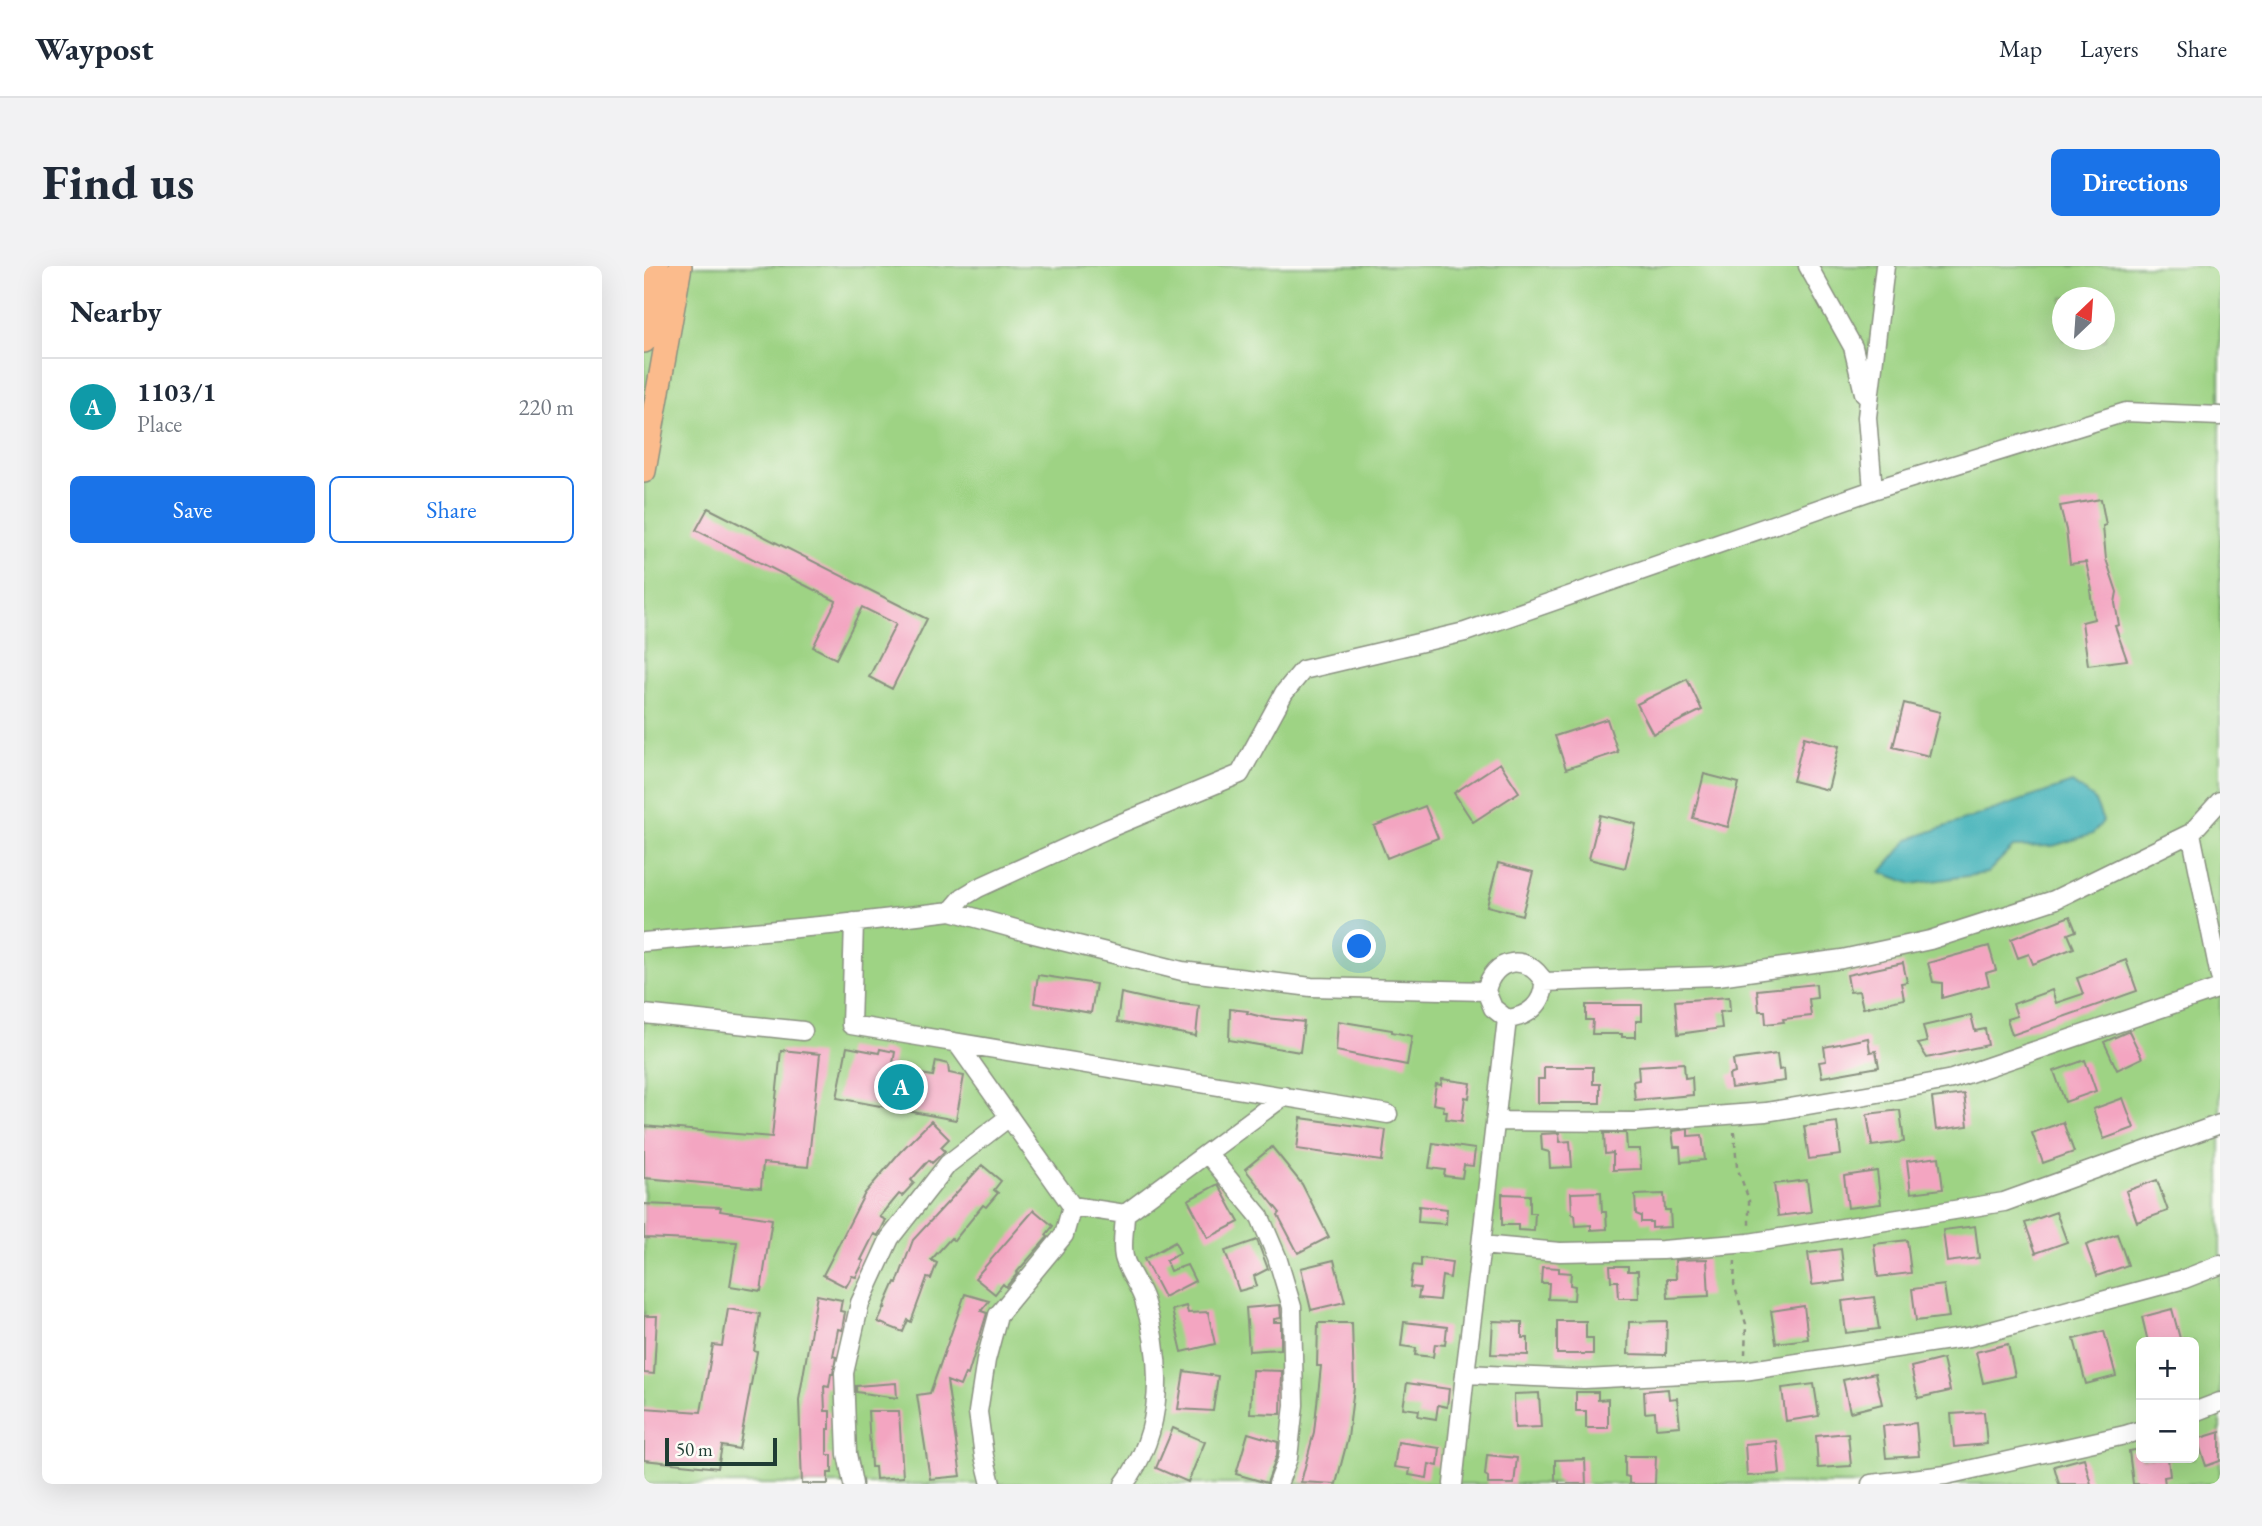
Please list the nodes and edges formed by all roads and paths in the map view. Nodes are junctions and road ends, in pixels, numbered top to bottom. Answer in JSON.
{"nodes":[{"id":1,"x":657,"y":266,"type":"edge"},
{"id":2,"x":680,"y":266,"type":"edge"},
{"id":3,"x":1808,"y":266,"type":"edge"},
{"id":4,"x":1885,"y":266,"type":"edge"},
{"id":5,"x":644,"y":341,"type":"edge"},
{"id":6,"x":2220,"y":416,"type":"edge"},
{"id":7,"x":1867,"y":417,"type":"junction"},
{"id":8,"x":644,"y":471,"type":"edge"},
{"id":9,"x":1873,"y":490,"type":"junction"},
{"id":10,"x":2220,"y":801,"type":"edge"},
{"id":11,"x":2192,"y":833,"type":"junction"},
{"id":12,"x":951,"y":911,"type":"junction"},
{"id":13,"x":854,"y":922,"type":"junction"},
{"id":14,"x":644,"y":942,"type":"edge"},
{"id":15,"x":2220,"y":977,"type":"edge"},
{"id":16,"x":1544,"y":982,"type":"junction"},
{"id":17,"x":2220,"y":988,"type":"edge"},
{"id":18,"x":1486,"y":991,"type":"junction"},
{"id":19,"x":644,"y":1014,"type":"edge"},
{"id":20,"x":1507,"y":1019,"type":"junction"},
{"id":21,"x":803,"y":1031,"type":"dead end"},
{"id":22,"x":957,"y":1043,"type":"junction"},
{"id":23,"x":1284,"y":1096,"type":"junction"},
{"id":24,"x":1388,"y":1114,"type":"dead end"},
{"id":25,"x":1732,"y":1114,"type":"junction"},
{"id":26,"x":1009,"y":1116,"type":"junction"},
{"id":27,"x":1495,"y":1121,"type":"junction"},
{"id":28,"x":2220,"y":1124,"type":"edge"},
{"id":29,"x":1207,"y":1153,"type":"junction"},
{"id":30,"x":1072,"y":1206,"type":"junction"},
{"id":31,"x":1125,"y":1214,"type":"junction"},
{"id":32,"x":1743,"y":1243,"type":"junction"},
{"id":33,"x":1481,"y":1245,"type":"junction"},
{"id":34,"x":2220,"y":1265,"type":"edge"},
{"id":35,"x":1744,"y":1371,"type":"junction"},
{"id":36,"x":1465,"y":1374,"type":"junction"},
{"id":37,"x":2220,"y":1402,"type":"edge"},
{"id":38,"x":2199,"y":1410,"type":"edge"},
{"id":39,"x":2136,"y":1432,"type":"edge"},
{"id":40,"x":853,"y":1484,"type":"edge"},
{"id":41,"x":991,"y":1484,"type":"edge"},
{"id":42,"x":1124,"y":1484,"type":"edge"},
{"id":43,"x":1278,"y":1484,"type":"edge"},
{"id":44,"x":1453,"y":1484,"type":"edge"},
{"id":45,"x":1871,"y":1484,"type":"edge"}],
"edges":[{"from":1,"to":5,"type":"main road"},
{"from":2,"to":8,"type":"main road"},
{"from":3,"to":7,"type":"street"},
{"from":4,"to":7,"type":"street"},
{"from":6,"to":9,"type":"street"},
{"from":7,"to":9,"type":"street"},
{"from":9,"to":12,"type":"street"},
{"from":10,"to":11,"type":"street"},
{"from":11,"to":15,"type":"street"},
{"from":11,"to":16,"type":"street"},
{"from":12,"to":13,"type":"street"},
{"from":12,"to":18,"type":"street"},
{"from":13,"to":14,"type":"street"},
{"from":13,"to":22,"type":"street"},
{"from":16,"to":18,"type":"street"},
{"from":16,"to":20,"type":"street"},
{"from":17,"to":25,"type":"street"},
{"from":18,"to":20,"type":"street"},
{"from":19,"to":21,"type":"street"},
{"from":20,"to":27,"type":"street"},
{"from":22,"to":23,"type":"street"},
{"from":22,"to":26,"type":"street"},
{"from":23,"to":24,"type":"street"},
{"from":23,"to":29,"type":"street"},
{"from":25,"to":27,"type":"street"},
{"from":25,"to":32,"type":"path"},
{"from":26,"to":30,"type":"street"},
{"from":26,"to":40,"type":"street"},
{"from":27,"to":33,"type":"street"},
{"from":28,"to":32,"type":"street"},
{"from":29,"to":31,"type":"street"},
{"from":29,"to":43,"type":"street"},
{"from":30,"to":31,"type":"street"},
{"from":30,"to":41,"type":"street"},
{"from":31,"to":42,"type":"street"},
{"from":32,"to":33,"type":"street"},
{"from":32,"to":35,"type":"path"},
{"from":33,"to":36,"type":"street"},
{"from":34,"to":35,"type":"street"},
{"from":35,"to":36,"type":"street"},
{"from":36,"to":44,"type":"street"},
{"from":37,"to":38,"type":"street"},
{"from":39,"to":45,"type":"street"}]}
